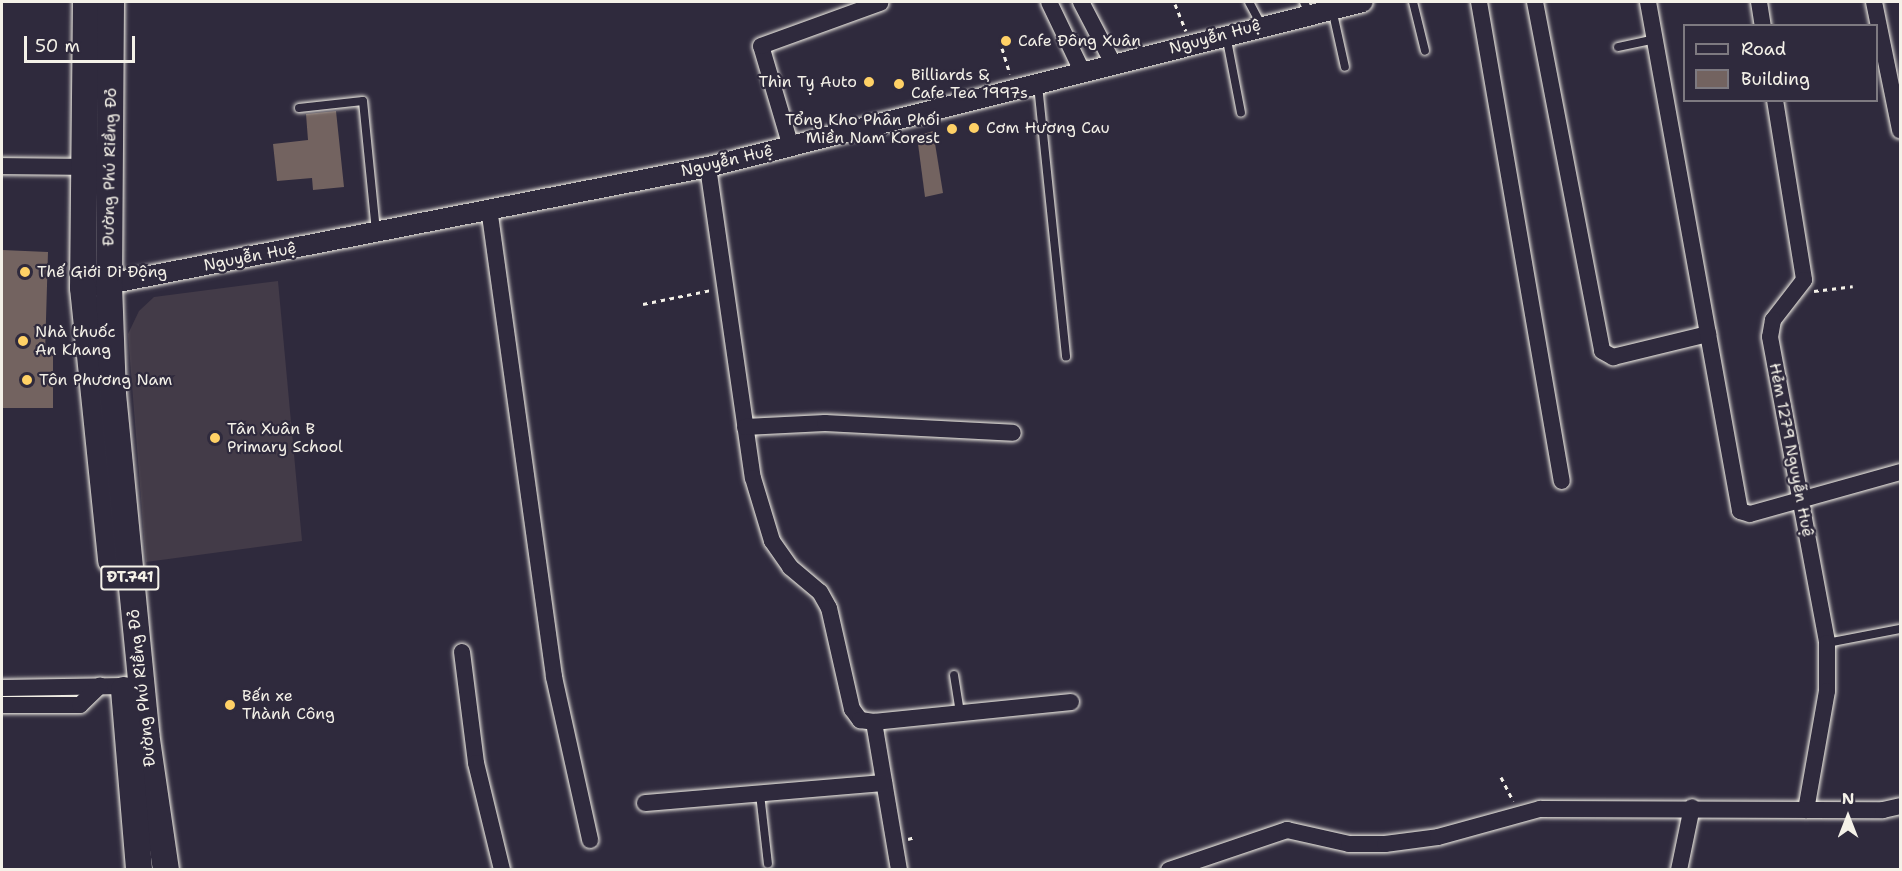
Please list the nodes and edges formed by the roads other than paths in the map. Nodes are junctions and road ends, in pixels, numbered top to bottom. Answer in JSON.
{"nodes":[{"id":1,"x":1048,"y":2,"type":"edge"},
{"id":2,"x":1081,"y":2,"type":"edge"},
{"id":3,"x":1249,"y":2,"type":"edge"},
{"id":4,"x":1364,"y":2,"type":"edge"},
{"id":5,"x":1413,"y":2,"type":"edge"},
{"id":6,"x":1479,"y":2,"type":"edge"},
{"id":7,"x":1535,"y":2,"type":"edge"},
{"id":8,"x":1648,"y":2,"type":"edge"},
{"id":9,"x":1759,"y":2,"type":"edge"},
{"id":10,"x":1874,"y":2,"type":"edge"},
{"id":11,"x":99,"y":3,"type":"edge"},
{"id":12,"x":880,"y":3,"type":"edge"},
{"id":13,"x":1307,"y":7,"type":"edge"},
{"id":14,"x":1332,"y":8,"type":"junction"},
{"id":15,"x":1763,"y":24,"type":"edge"},
{"id":16,"x":1261,"y":25,"type":"junction"},
{"id":17,"x":1226,"y":34,"type":"junction"},
{"id":18,"x":1655,"y":39,"type":"junction"},
{"id":19,"x":1618,"y":46,"type":"dead end"},
{"id":20,"x":1425,"y":51,"type":"dead end"},
{"id":21,"x":1114,"y":65,"type":"junction"},
{"id":22,"x":1345,"y":66,"type":"dead end"},
{"id":23,"x":1083,"y":73,"type":"junction"},
{"id":24,"x":1038,"y":84,"type":"junction"},
{"id":25,"x":1775,"y":102,"type":"edge"},
{"id":26,"x":299,"y":108,"type":"dead end"},
{"id":27,"x":1241,"y":113,"type":"dead end"},
{"id":28,"x":1900,"y":130,"type":"edge"},
{"id":29,"x":791,"y":147,"type":"junction"},
{"id":30,"x":2,"y":166,"type":"edge"},
{"id":31,"x":86,"y":167,"type":"junction"},
{"id":32,"x":708,"y":167,"type":"junction"},
{"id":33,"x":489,"y":208,"type":"junction"},
{"id":34,"x":376,"y":231,"type":"junction"},
{"id":35,"x":109,"y":285,"type":"junction"},
{"id":36,"x":83,"y":288,"type":"junction"},
{"id":37,"x":1708,"y":334,"type":"junction"},
{"id":38,"x":1066,"y":357,"type":"dead end"},
{"id":39,"x":745,"y":428,"type":"junction"},
{"id":40,"x":1013,"y":433,"type":"dead end"},
{"id":41,"x":1900,"y":472,"type":"edge"},
{"id":42,"x":1562,"y":481,"type":"dead end"},
{"id":43,"x":1800,"y":499,"type":"junction"},
{"id":44,"x":1900,"y":630,"type":"edge"},
{"id":45,"x":1827,"y":643,"type":"junction"},
{"id":46,"x":462,"y":652,"type":"dead end"},
{"id":47,"x":954,"y":675,"type":"dead end"},
{"id":48,"x":112,"y":686,"type":"junction"},
{"id":49,"x":2,"y":688,"type":"edge"},
{"id":50,"x":1071,"y":702,"type":"dead end"},
{"id":51,"x":2,"y":705,"type":"edge"},
{"id":52,"x":960,"y":713,"type":"junction"},
{"id":53,"x":874,"y":722,"type":"junction"},
{"id":54,"x":884,"y":783,"type":"junction"},
{"id":55,"x":760,"y":794,"type":"junction"},
{"id":56,"x":645,"y":804,"type":"dead end"},
{"id":57,"x":1900,"y":806,"type":"edge"},
{"id":58,"x":1692,"y":807,"type":"junction"},
{"id":59,"x":1806,"y":810,"type":"junction"},
{"id":60,"x":590,"y":840,"type":"dead end"},
{"id":61,"x":768,"y":864,"type":"dead end"},
{"id":62,"x":1172,"y":868,"type":"edge"},
{"id":63,"x":139,"y":870,"type":"edge"},
{"id":64,"x":166,"y":870,"type":"edge"},
{"id":65,"x":502,"y":870,"type":"edge"},
{"id":66,"x":899,"y":870,"type":"edge"},
{"id":67,"x":1678,"y":870,"type":"edge"}],
"edges":[{"from":1,"to":23,"type":"street"},
{"from":2,"to":21,"type":"street"},
{"from":3,"to":16,"type":"lane"},
{"from":4,"to":14,"type":"street","name":"Nguyễn Huệ"},
{"from":5,"to":20,"type":"lane"},
{"from":6,"to":42,"type":"street"},
{"from":7,"to":37,"type":"street"},
{"from":8,"to":18,"type":"street"},
{"from":9,"to":15,"type":"street"},
{"from":10,"to":28,"type":"street"},
{"from":11,"to":31,"type":"main road","name":"Đường Phú Riềng Đỏ","number":"ĐT.741"},
{"from":11,"to":35,"type":"main road","name":"Đường Phú Riềng Đỏ","number":"ĐT.741"},
{"from":12,"to":29,"type":"street"},
{"from":13,"to":14,"type":"street","name":"Nguyễn Huệ"},
{"from":13,"to":16,"type":"street","name":"Nguyễn Huệ"},
{"from":14,"to":22,"type":"lane"},
{"from":16,"to":17,"type":"street","name":"Nguyễn Huệ"},
{"from":17,"to":21,"type":"street","name":"Nguyễn Huệ"},
{"from":17,"to":27,"type":"lane"},
{"from":18,"to":19,"type":"lane"},
{"from":18,"to":37,"type":"street"},
{"from":21,"to":23,"type":"street","name":"Nguyễn Huệ"},
{"from":23,"to":24,"type":"street","name":"Nguyễn Huệ"},
{"from":24,"to":29,"type":"street","name":"Nguyễn Huệ"},
{"from":24,"to":38,"type":"lane"},
{"from":25,"to":43,"type":"street","name":"Hẻm 1279 Nguyễn Huệ"},
{"from":26,"to":34,"type":"lane"},
{"from":29,"to":32,"type":"street","name":"Nguyễn Huệ"},
{"from":30,"to":31,"type":"street"},
{"from":31,"to":36,"type":"main road","name":"Đường Phú Riềng Đỏ","number":"ĐT.741"},
{"from":32,"to":33,"type":"street","name":"Nguyễn Huệ"},
{"from":32,"to":39,"type":"street"},
{"from":33,"to":34,"type":"street","name":"Nguyễn Huệ"},
{"from":33,"to":60,"type":"street"},
{"from":34,"to":35,"type":"street","name":"Nguyễn Huệ"},
{"from":35,"to":36,"type":"street","name":"Nguyễn Huệ"},
{"from":35,"to":64,"type":"main road","name":"Đường Phú Riềng Đỏ","number":"ĐT.741"},
{"from":36,"to":48,"type":"main road","name":"Đường Phú Riềng Đỏ","number":"ĐT.741"},
{"from":37,"to":43,"type":"street"},
{"from":39,"to":40,"type":"street"},
{"from":39,"to":53,"type":"street"},
{"from":41,"to":43,"type":"street"},
{"from":43,"to":45,"type":"street","name":"Hẻm 1279 Nguyễn Huệ"},
{"from":44,"to":45,"type":"lane"},
{"from":45,"to":59,"type":"street","name":"Hẻm 1279 Nguyễn Huệ"},
{"from":46,"to":65,"type":"street"},
{"from":47,"to":52,"type":"lane"},
{"from":48,"to":49,"type":"street"},
{"from":48,"to":51,"type":"street"},
{"from":48,"to":63,"type":"main road","name":"Đường Phú Riềng Đỏ","number":"ĐT.741"},
{"from":50,"to":52,"type":"street"},
{"from":52,"to":53,"type":"street"},
{"from":53,"to":54,"type":"street"},
{"from":54,"to":55,"type":"street"},
{"from":54,"to":66,"type":"street"},
{"from":55,"to":56,"type":"street"},
{"from":55,"to":61,"type":"lane"},
{"from":57,"to":59,"type":"street"},
{"from":58,"to":59,"type":"street"},
{"from":58,"to":62,"type":"street"},
{"from":58,"to":67,"type":"street"}]}
